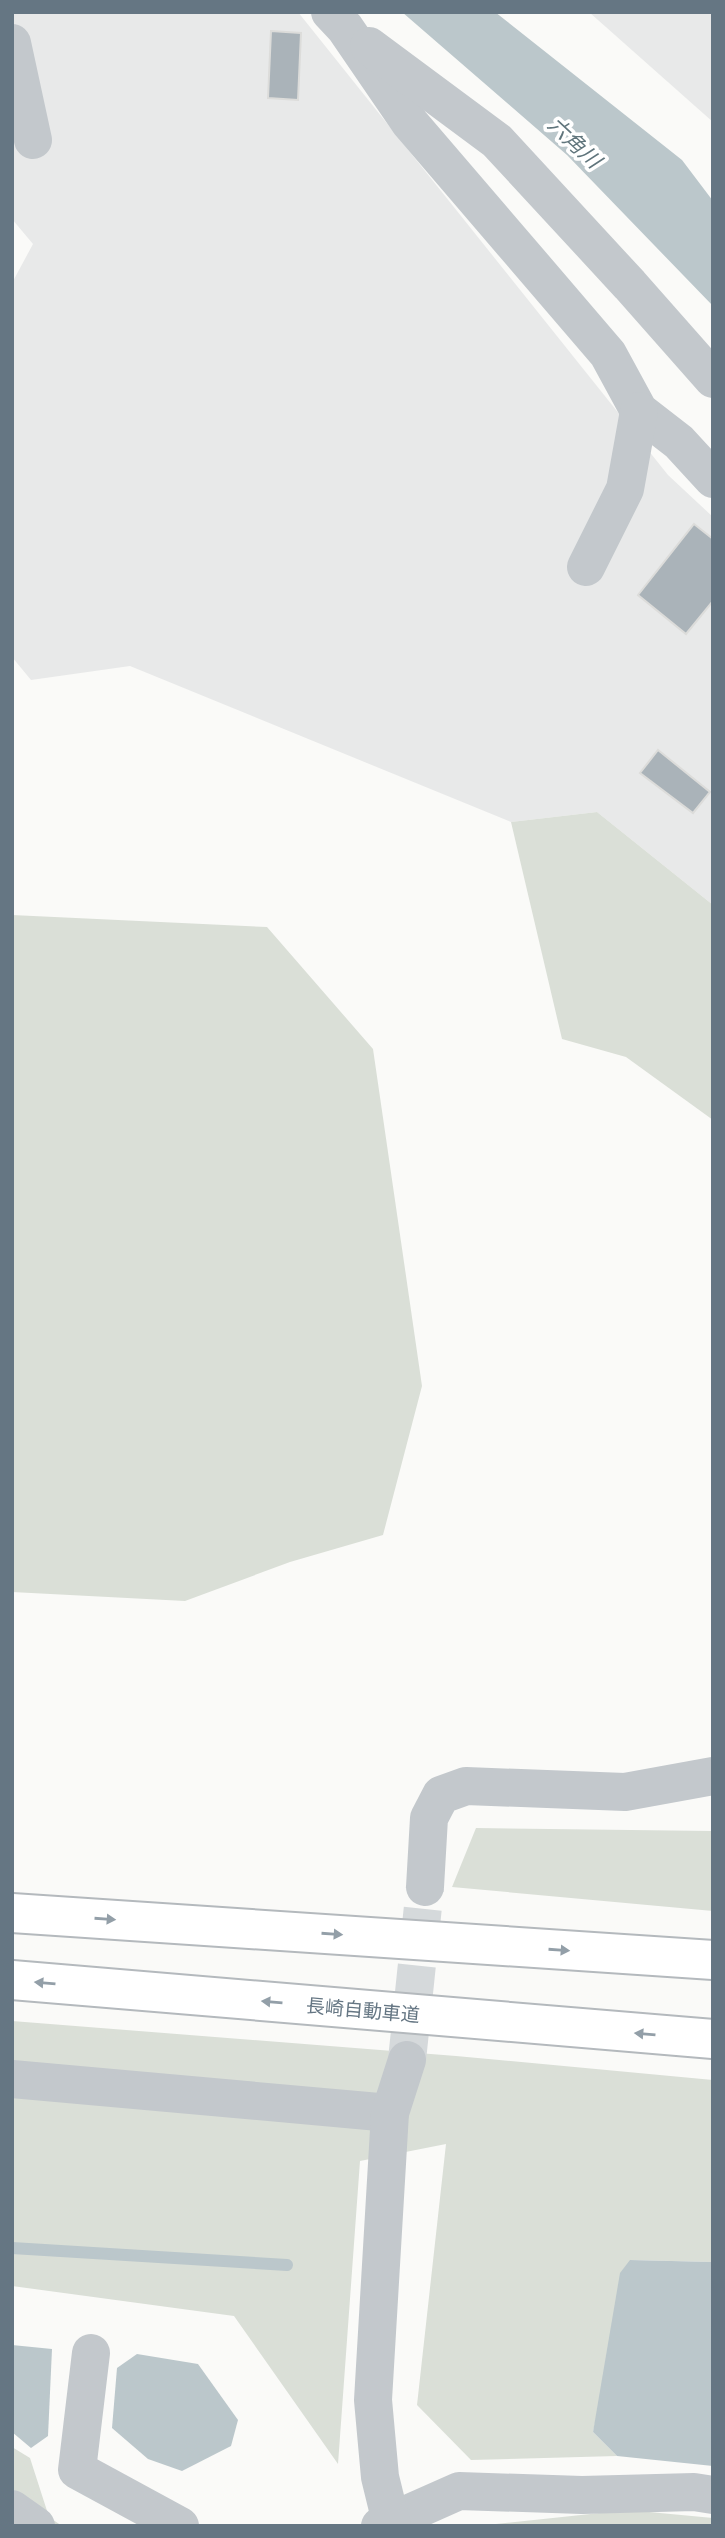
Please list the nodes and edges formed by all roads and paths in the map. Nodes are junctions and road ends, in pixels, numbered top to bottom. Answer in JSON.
{"nodes":[{"id":1,"x":337,"y":20,"type":"edge"},
{"id":2,"x":12,"y":43,"type":"edge"},
{"id":3,"x":33,"y":140,"type":"dead end"},
{"id":4,"x":713,"y":379,"type":"edge"},
{"id":5,"x":639,"y":411,"type":"junction"},
{"id":6,"x":713,"y":479,"type":"edge"},
{"id":7,"x":586,"y":567,"type":"dead end"},
{"id":8,"x":713,"y":1776,"type":"edge"},
{"id":9,"x":425,"y":1887,"type":"tunnel mouth"},
{"id":10,"x":12,"y":1913,"type":"edge"},
{"id":11,"x":713,"y":1960,"type":"edge"},
{"id":12,"x":12,"y":1980,"type":"edge"},
{"id":13,"x":713,"y":2039,"type":"edge"},
{"id":14,"x":407,"y":2060,"type":"tunnel mouth"},
{"id":15,"x":12,"y":2079,"type":"edge"},
{"id":16,"x":390,"y":2113,"type":"junction"},
{"id":17,"x":91,"y":2353,"type":"dead end"},
{"id":18,"x":713,"y":2495,"type":"edge"},
{"id":19,"x":12,"y":2509,"type":"edge"},
{"id":20,"x":388,"y":2524,"type":"edge"},
{"id":21,"x":36,"y":2526,"type":"edge"},
{"id":22,"x":180,"y":2526,"type":"edge"}],
"edges":[{"from":1,"to":4,"type":"street"},
{"from":1,"to":5,"type":"street"},
{"from":2,"to":3,"type":"street"},
{"from":5,"to":6,"type":"street"},
{"from":5,"to":7,"type":"street"},
{"from":8,"to":9,"type":"street"},
{"from":10,"to":11,"type":"highway","one_way":true},
{"from":13,"to":12,"type":"highway","name":"長崎自動車道","one_way":true},
{"from":14,"to":16,"type":"street"},
{"from":15,"to":16,"type":"street"},
{"from":16,"to":20,"type":"street"},
{"from":17,"to":22,"type":"street"},
{"from":18,"to":20,"type":"street"},
{"from":19,"to":21,"type":"street"}]}
